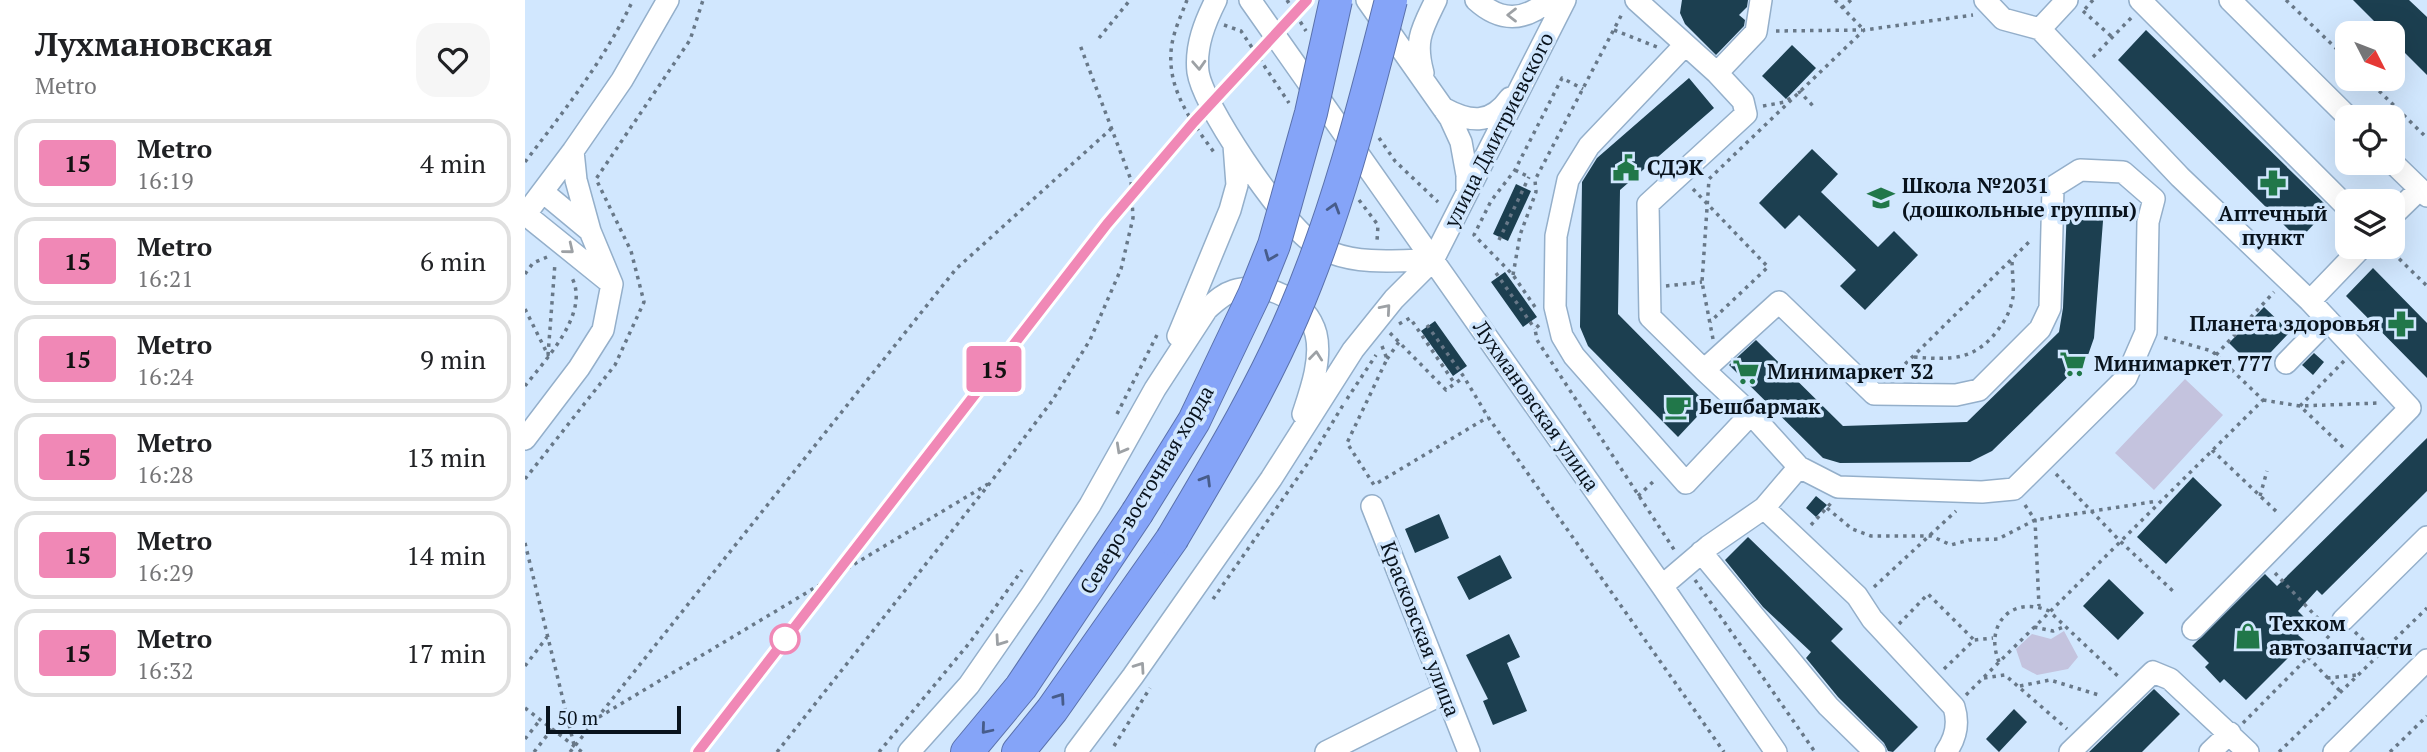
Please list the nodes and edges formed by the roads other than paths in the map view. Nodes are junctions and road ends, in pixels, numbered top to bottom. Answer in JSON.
{"nodes":[{"id":1,"x":668,"y":0,"type":"edge"},
{"id":2,"x":1216,"y":0,"type":"edge"},
{"id":3,"x":1250,"y":0,"type":"edge"},
{"id":4,"x":1336,"y":0,"type":"edge"},
{"id":5,"x":1367,"y":0,"type":"edge"},
{"id":6,"x":1391,"y":0,"type":"edge"},
{"id":7,"x":1436,"y":0,"type":"edge"},
{"id":8,"x":1476,"y":0,"type":"edge"},
{"id":9,"x":1549,"y":0,"type":"edge"},
{"id":10,"x":1565,"y":0,"type":"edge"},
{"id":11,"x":1761,"y":0,"type":"edge"},
{"id":12,"x":2230,"y":0,"type":"edge"},
{"id":13,"x":1631,"y":2,"type":"edge"},
{"id":14,"x":2142,"y":2,"type":"edge"},
{"id":15,"x":1990,"y":6,"type":"edge"},
{"id":16,"x":2075,"y":6,"type":"edge"},
{"id":17,"x":2040,"y":29,"type":"junction"},
{"id":18,"x":1680,"y":50,"type":"junction"},
{"id":19,"x":1717,"y":74,"type":"junction"},
{"id":20,"x":1523,"y":80,"type":"junction"},
{"id":21,"x":1426,"y":85,"type":"junction"},
{"id":22,"x":2336,"y":105,"type":"edge"},
{"id":23,"x":1443,"y":108,"type":"junction"},
{"id":24,"x":1234,"y":143,"type":"junction"},
{"id":25,"x":573,"y":151,"type":"junction"},
{"id":26,"x":2427,"y":166,"type":"edge"},
{"id":27,"x":2405,"y":175,"type":"edge"},
{"id":28,"x":2180,"y":177,"type":"junction"},
{"id":29,"x":2419,"y":189,"type":"edge"},
{"id":30,"x":1467,"y":191,"type":"junction"},
{"id":31,"x":543,"y":192,"type":"junction"},
{"id":32,"x":2335,"y":195,"type":"edge"},
{"id":33,"x":2154,"y":199,"type":"junction"},
{"id":34,"x":2405,"y":203,"type":"edge"},
{"id":35,"x":525,"y":215,"type":"edge"},
{"id":36,"x":590,"y":231,"type":"junction"},
{"id":37,"x":2350,"y":259,"type":"edge"},
{"id":38,"x":1433,"y":260,"type":"junction"},
{"id":39,"x":612,"y":284,"type":"junction"},
{"id":40,"x":2310,"y":300,"type":"junction"},
{"id":41,"x":2328,"y":320,"type":"junction"},
{"id":42,"x":1711,"y":362,"type":"junction"},
{"id":43,"x":2286,"y":363,"type":"dead end"},
{"id":44,"x":1155,"y":389,"type":"junction"},
{"id":45,"x":1751,"y":414,"type":"junction"},
{"id":46,"x":525,"y":439,"type":"edge"},
{"id":47,"x":1292,"y":446,"type":"junction"},
{"id":48,"x":1799,"y":467,"type":"junction"},
{"id":49,"x":1372,"y":506,"type":"dead end"},
{"id":50,"x":1764,"y":508,"type":"junction"},
{"id":51,"x":2427,"y":537,"type":"edge"},
{"id":52,"x":1693,"y":559,"type":"junction"},
{"id":53,"x":1662,"y":586,"type":"junction"},
{"id":54,"x":2343,"y":620,"type":"road end"},
{"id":55,"x":2193,"y":629,"type":"dead end"},
{"id":56,"x":2427,"y":660,"type":"edge"},
{"id":57,"x":1444,"y":693,"type":"junction"},
{"id":58,"x":2238,"y":742,"type":"edge"},
{"id":59,"x":2076,"y":747,"type":"edge"},
{"id":60,"x":1086,"y":748,"type":"edge"},
{"id":61,"x":909,"y":752,"type":"edge"},
{"id":62,"x":967,"y":752,"type":"edge"},
{"id":63,"x":1018,"y":752,"type":"edge"},
{"id":64,"x":1326,"y":752,"type":"edge"},
{"id":65,"x":1469,"y":752,"type":"edge"},
{"id":66,"x":1776,"y":752,"type":"edge"},
{"id":67,"x":1875,"y":752,"type":"edge"},
{"id":68,"x":1946,"y":752,"type":"edge"},
{"id":69,"x":2210,"y":752,"type":"edge"},
{"id":70,"x":2334,"y":752,"type":"edge"}],
"edges":[{"from":1,"to":25,"type":"street"},
{"from":2,"to":24,"type":"street","one_way":true},
{"from":3,"to":38,"type":"street","name":"Лухмановская улица"},
{"from":4,"to":62,"type":"highway","name":"Северо-восточная хорда","one_way":true,"bridge":true},
{"from":5,"to":21,"type":"street"},
{"from":63,"to":6,"type":"highway","name":"Северо-восточная хорда","one_way":true,"bridge":true},
{"from":7,"to":21,"type":"street"},
{"from":9,"to":8,"type":"street","one_way":true},
{"from":10,"to":20,"type":"street","name":"улица Дмитриевского"},
{"from":11,"to":19,"type":"street"},
{"from":12,"to":22,"type":"street"},
{"from":13,"to":18,"type":"street"},
{"from":14,"to":32,"type":"street"},
{"from":15,"to":17,"type":"street"},
{"from":16,"to":17,"type":"street"},
{"from":17,"to":28,"type":"street"},
{"from":18,"to":19,"type":"street"},
{"from":18,"to":45,"type":"street"},
{"from":19,"to":42,"type":"street"},
{"from":20,"to":23,"type":"street"},
{"from":20,"to":30,"type":"street","name":"улица Дмитриевского"},
{"from":21,"to":23,"type":"street"},
{"from":23,"to":30,"type":"street"},
{"from":24,"to":38,"type":"street"},
{"from":24,"to":44,"type":"street"},
{"from":25,"to":31,"type":"street"},
{"from":25,"to":36,"type":"street"},
{"from":26,"to":29,"type":"street"},
{"from":27,"to":29,"type":"street"},
{"from":28,"to":33,"type":"street"},
{"from":28,"to":40,"type":"street"},
{"from":29,"to":34,"type":"street"},
{"from":30,"to":38,"type":"street","name":"улица Дмитриевского"},
{"from":31,"to":35,"type":"street"},
{"from":31,"to":36,"type":"street"},
{"from":33,"to":42,"type":"street"},
{"from":33,"to":48,"type":"street"},
{"from":35,"to":39,"type":"street","one_way":true},
{"from":36,"to":39,"type":"street"},
{"from":37,"to":40,"type":"street"},
{"from":47,"to":38,"type":"street","name":"улица Дмитриевского","one_way":true},
{"from":38,"to":53,"type":"street","name":"Лухмановская улица"},
{"from":39,"to":46,"type":"street"},
{"from":40,"to":41,"type":"street"},
{"from":41,"to":43,"type":"street"},
{"from":41,"to":55,"type":"street"},
{"from":42,"to":45,"type":"street"},
{"from":47,"to":44,"type":"street","one_way":true},
{"from":44,"to":61,"type":"street","one_way":true},
{"from":45,"to":48,"type":"street"},
{"from":60,"to":47,"type":"street","one_way":true},
{"from":48,"to":50,"type":"street"},
{"from":49,"to":57,"type":"street","name":"Красковская улица"},
{"from":50,"to":52,"type":"street"},
{"from":50,"to":68,"type":"street"},
{"from":51,"to":54,"type":"street"},
{"from":52,"to":53,"type":"street"},
{"from":52,"to":67,"type":"street"},
{"from":53,"to":66,"type":"street","name":"Лухмановская улица"},
{"from":56,"to":70,"type":"street"},
{"from":57,"to":64,"type":"street"},
{"from":57,"to":65,"type":"street","name":"Красковская улица"},
{"from":58,"to":59,"type":"street"},
{"from":58,"to":69,"type":"street"}]}
